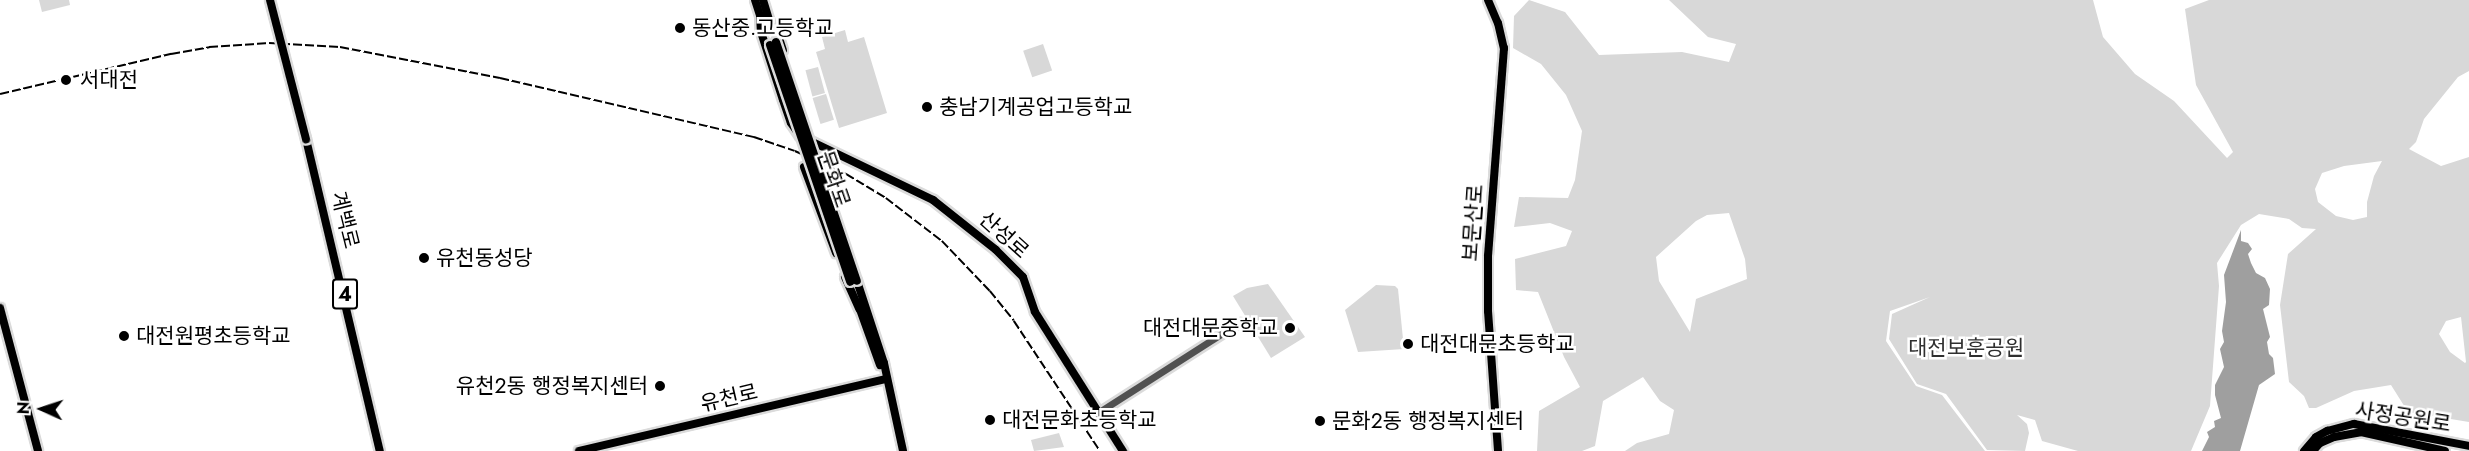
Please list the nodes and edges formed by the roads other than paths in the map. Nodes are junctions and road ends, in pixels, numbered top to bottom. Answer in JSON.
{"nodes":[{"id":1,"x":270,"y":0,"type":"edge"},
{"id":2,"x":755,"y":0,"type":"edge"},
{"id":3,"x":762,"y":0,"type":"edge"},
{"id":4,"x":1488,"y":0,"type":"edge"},
{"id":5,"x":760,"y":15,"type":"junction"},
{"id":6,"x":770,"y":25,"type":"junction"},
{"id":7,"x":773,"y":43,"type":"junction"},
{"id":8,"x":823,"y":146,"type":"junction"},
{"id":9,"x":804,"y":166,"type":"dead end"},
{"id":10,"x":819,"y":172,"type":"dead end"},
{"id":11,"x":862,"y":306,"type":"junction"},
{"id":12,"x":0,"y":308,"type":"edge"},
{"id":13,"x":1240,"y":322,"type":"dead end"},
{"id":14,"x":886,"y":379,"type":"junction"},
{"id":15,"x":1099,"y":412,"type":"junction"},
{"id":16,"x":2469,"y":446,"type":"edge"},
{"id":17,"x":38,"y":451,"type":"edge"},
{"id":18,"x":380,"y":451,"type":"edge"},
{"id":19,"x":579,"y":451,"type":"edge"},
{"id":20,"x":903,"y":451,"type":"edge"},
{"id":21,"x":1123,"y":451,"type":"edge"},
{"id":22,"x":1498,"y":451,"type":"edge"},
{"id":23,"x":2304,"y":451,"type":"edge"},
{"id":24,"x":2313,"y":451,"type":"edge"},
{"id":25,"x":2445,"y":451,"type":"edge"}],
"edges":[{"from":1,"to":18,"type":"main road","name":"계백로","number":"4","bridge":true},
{"from":2,"to":5,"type":"main road","name":"문화로"},
{"from":3,"to":6,"type":"main road","name":"문화로"},
{"from":4,"to":22,"type":"main road","name":"보문산로"},
{"from":5,"to":7,"type":"main road","name":"문화로"},
{"from":5,"to":8,"type":"main road","name":"산성로"},
{"from":6,"to":7,"type":"main road","name":"문화로"},
{"from":6,"to":8,"type":"main road"},
{"from":7,"to":11,"type":"main road","name":"문화로","bridge":true},
{"from":8,"to":15,"type":"main road","name":"산성로"},
{"from":9,"to":11,"type":"main road"},
{"from":10,"to":11,"type":"main road"},
{"from":11,"to":14,"type":"main road","name":"문화로"},
{"from":12,"to":17,"type":"main road"},
{"from":13,"to":15,"type":"street"},
{"from":14,"to":19,"type":"main road","name":"유천로"},
{"from":14,"to":20,"type":"main road","name":"문화로"},
{"from":15,"to":21,"type":"main road","name":"산성로"},
{"from":16,"to":23,"type":"main road","name":"사정공원로"},
{"from":24,"to":25,"type":"main road","name":"사정공원로"}]}
